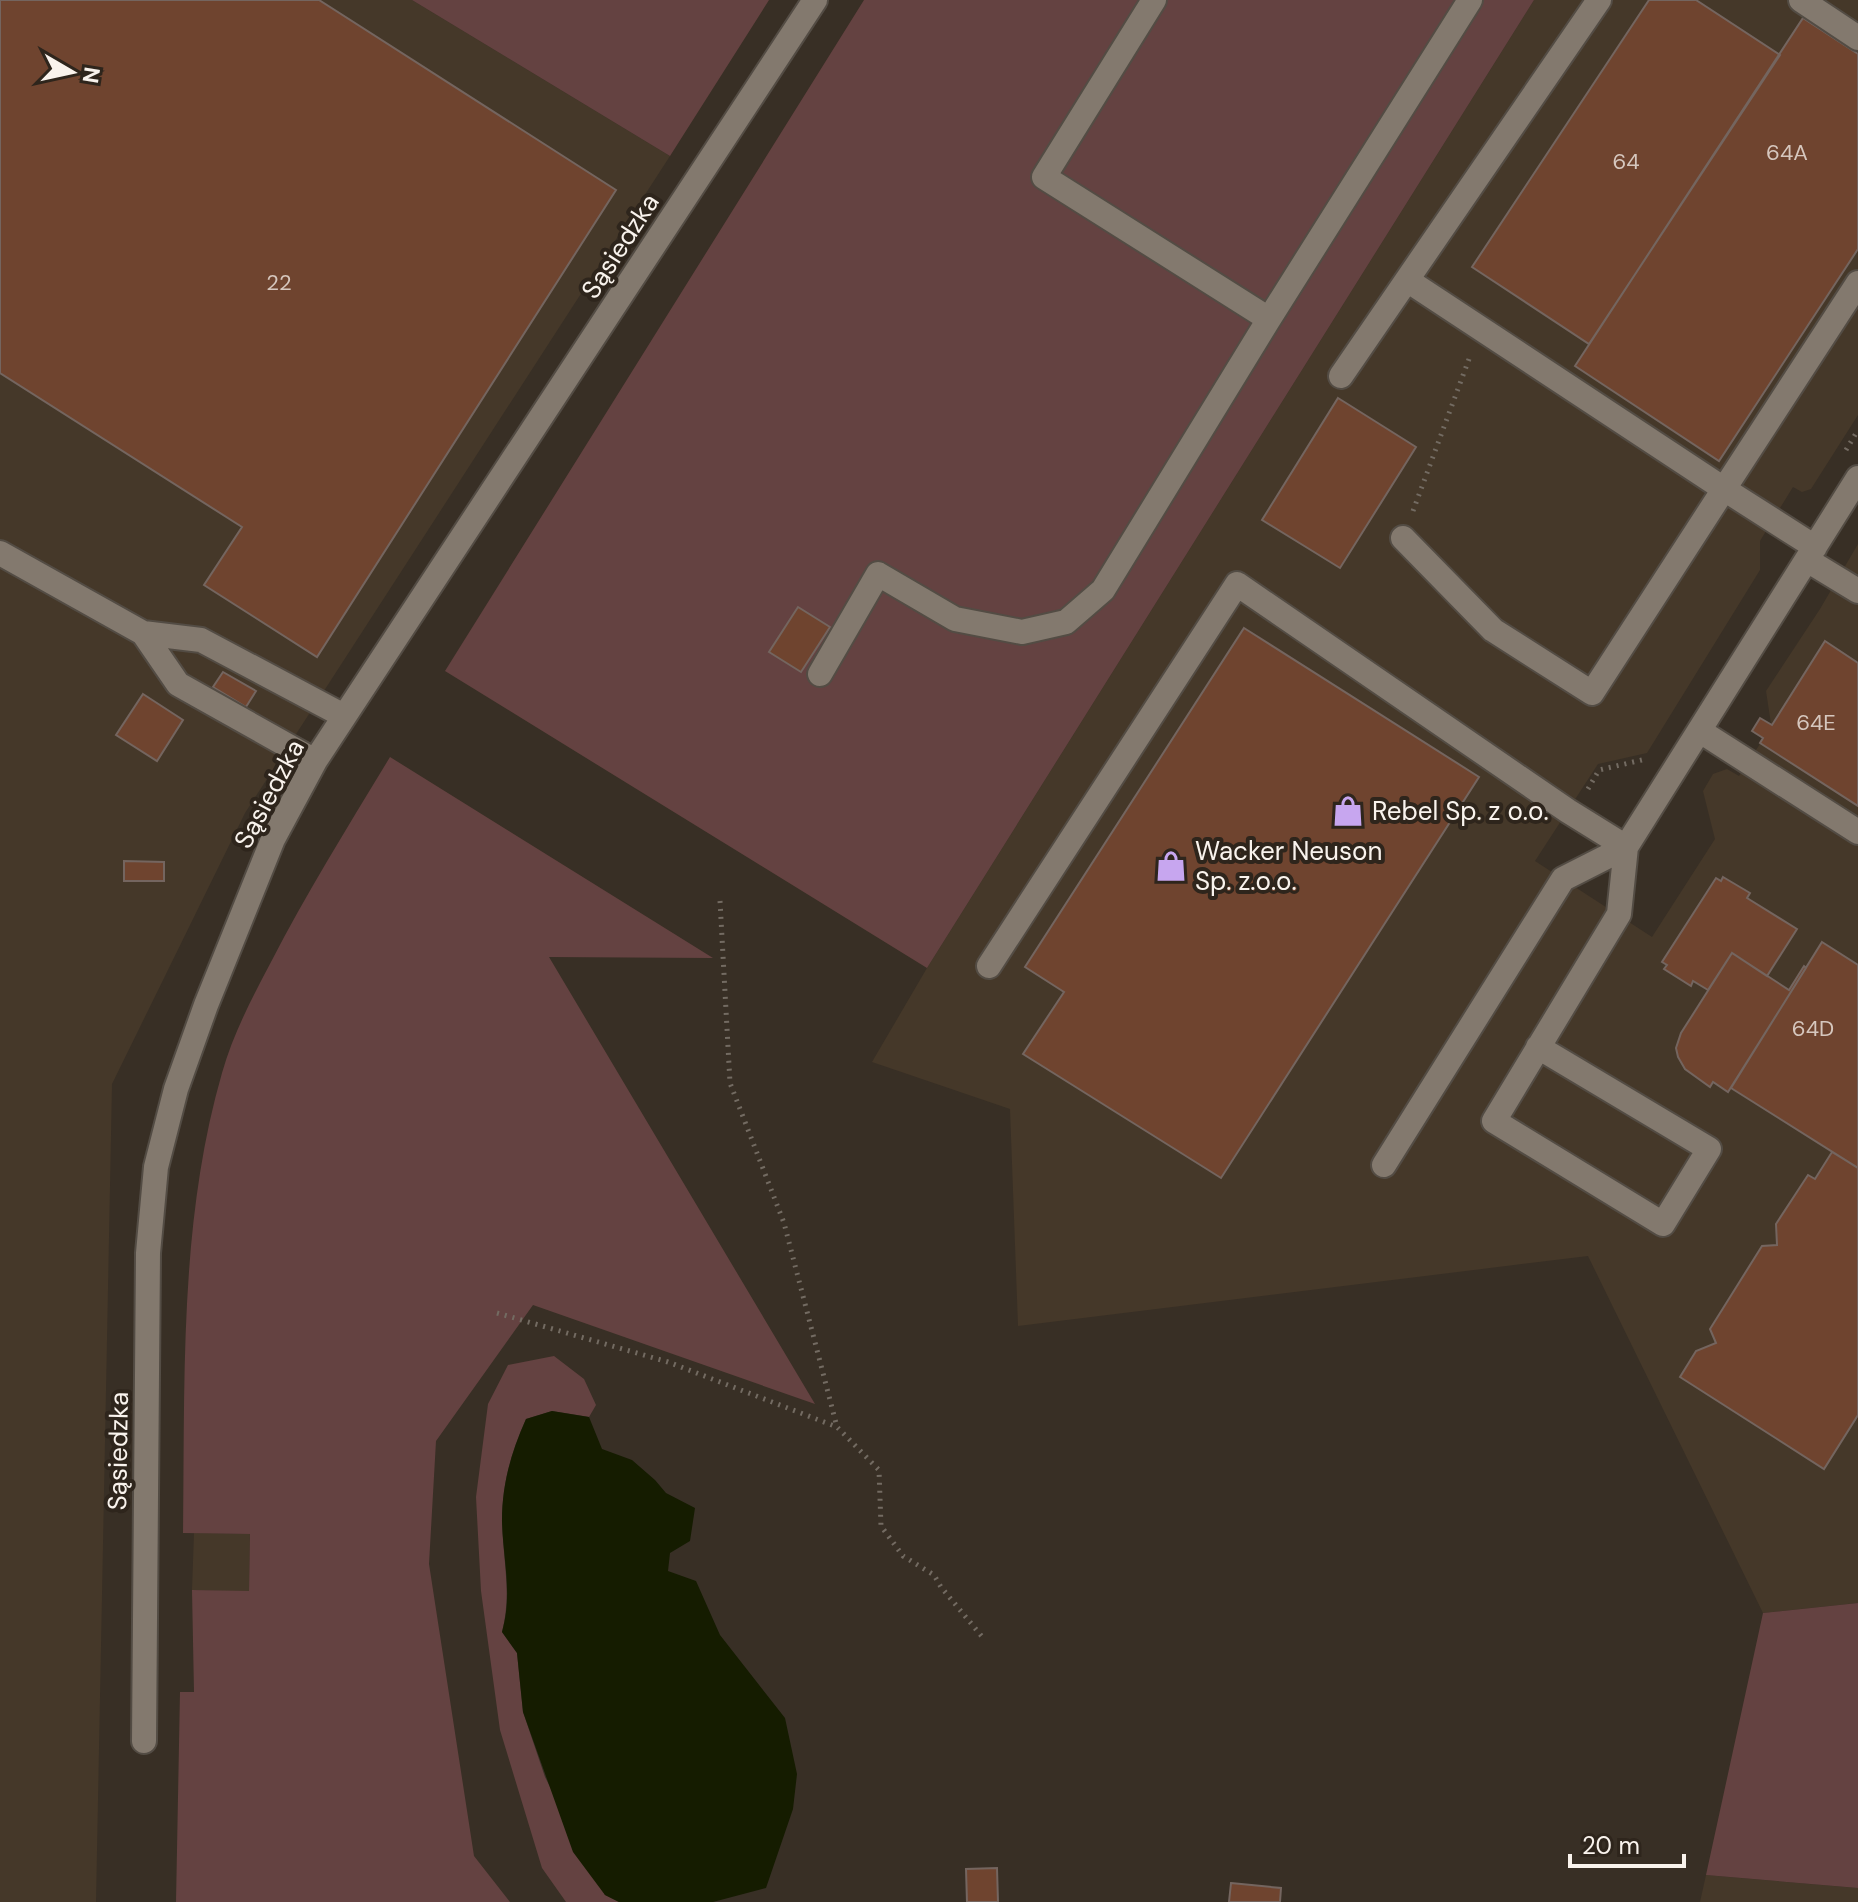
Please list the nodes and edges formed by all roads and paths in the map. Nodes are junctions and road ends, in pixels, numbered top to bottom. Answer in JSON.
{"nodes":[{"id":1,"x":815,"y":0,"type":"edge"},
{"id":2,"x":1154,"y":0,"type":"edge"},
{"id":3,"x":1470,"y":0,"type":"edge"},
{"id":4,"x":1599,"y":0,"type":"edge"},
{"id":5,"x":1801,"y":0,"type":"edge"},
{"id":6,"x":1858,"y":38,"type":"edge"},
{"id":7,"x":1407,"y":280,"type":"junction"},
{"id":8,"x":1858,"y":283,"type":"edge"},
{"id":9,"x":1269,"y":319,"type":"junction"},
{"id":10,"x":1480,"y":328,"type":"junction"},
{"id":11,"x":1341,"y":376,"type":"dead end"},
{"id":12,"x":1858,"y":478,"type":"edge"},
{"id":13,"x":1724,"y":489,"type":"junction"},
{"id":14,"x":1403,"y":538,"type":"joint"},
{"id":15,"x":0,"y":553,"type":"edge"},
{"id":16,"x":1811,"y":554,"type":"junction"},
{"id":17,"x":1858,"y":591,"type":"edge"},
{"id":18,"x":143,"y":633,"type":"junction"},
{"id":19,"x":820,"y":674,"type":"dead end"},
{"id":20,"x":344,"y":716,"type":"junction"},
{"id":21,"x":1700,"y":731,"type":"junction"},
{"id":22,"x":315,"y":761,"type":"junction"},
{"id":23,"x":1858,"y":832,"type":"edge"},
{"id":24,"x":1626,"y":847,"type":"junction"},
{"id":25,"x":720,"y":901,"type":"dead end"},
{"id":26,"x":989,"y":966,"type":"dead end"},
{"id":27,"x":1538,"y":1047,"type":"junction"},
{"id":28,"x":1384,"y":1165,"type":"dead end"},
{"id":29,"x":497,"y":1313,"type":"dead end"},
{"id":30,"x":837,"y":1427,"type":"junction"},
{"id":31,"x":984,"y":1639,"type":"dead end"},
{"id":32,"x":144,"y":1741,"type":"dead end"}],
"edges":[{"from":1,"to":20,"type":"street","name":"Sąsiedzka"},
{"from":2,"to":9,"type":"street"},
{"from":3,"to":9,"type":"street"},
{"from":4,"to":7,"type":"street"},
{"from":5,"to":6,"type":"street"},
{"from":7,"to":10,"type":"street"},
{"from":7,"to":11,"type":"street"},
{"from":8,"to":13,"type":"street"},
{"from":9,"to":19,"type":"street"},
{"from":10,"to":13,"type":"street"},
{"from":10,"to":14,"type":"path"},
{"from":12,"to":16,"type":"street"},
{"from":13,"to":14,"type":"street"},
{"from":13,"to":16,"type":"street"},
{"from":15,"to":18,"type":"street"},
{"from":16,"to":17,"type":"street"},
{"from":16,"to":21,"type":"street"},
{"from":18,"to":20,"type":"street"},
{"from":18,"to":22,"type":"street"},
{"from":20,"to":22,"type":"street","name":"Sąsiedzka"},
{"from":21,"to":23,"type":"street"},
{"from":21,"to":24,"type":"street"},
{"from":22,"to":32,"type":"street","name":"Sąsiedzka"},
{"from":24,"to":26,"type":"street"},
{"from":24,"to":27,"type":"street"},
{"from":24,"to":28,"type":"street"},
{"from":25,"to":30,"type":"path"},
{"from":27,"to":27,"type":"street"},
{"from":29,"to":30,"type":"path"},
{"from":30,"to":31,"type":"path"}]}
